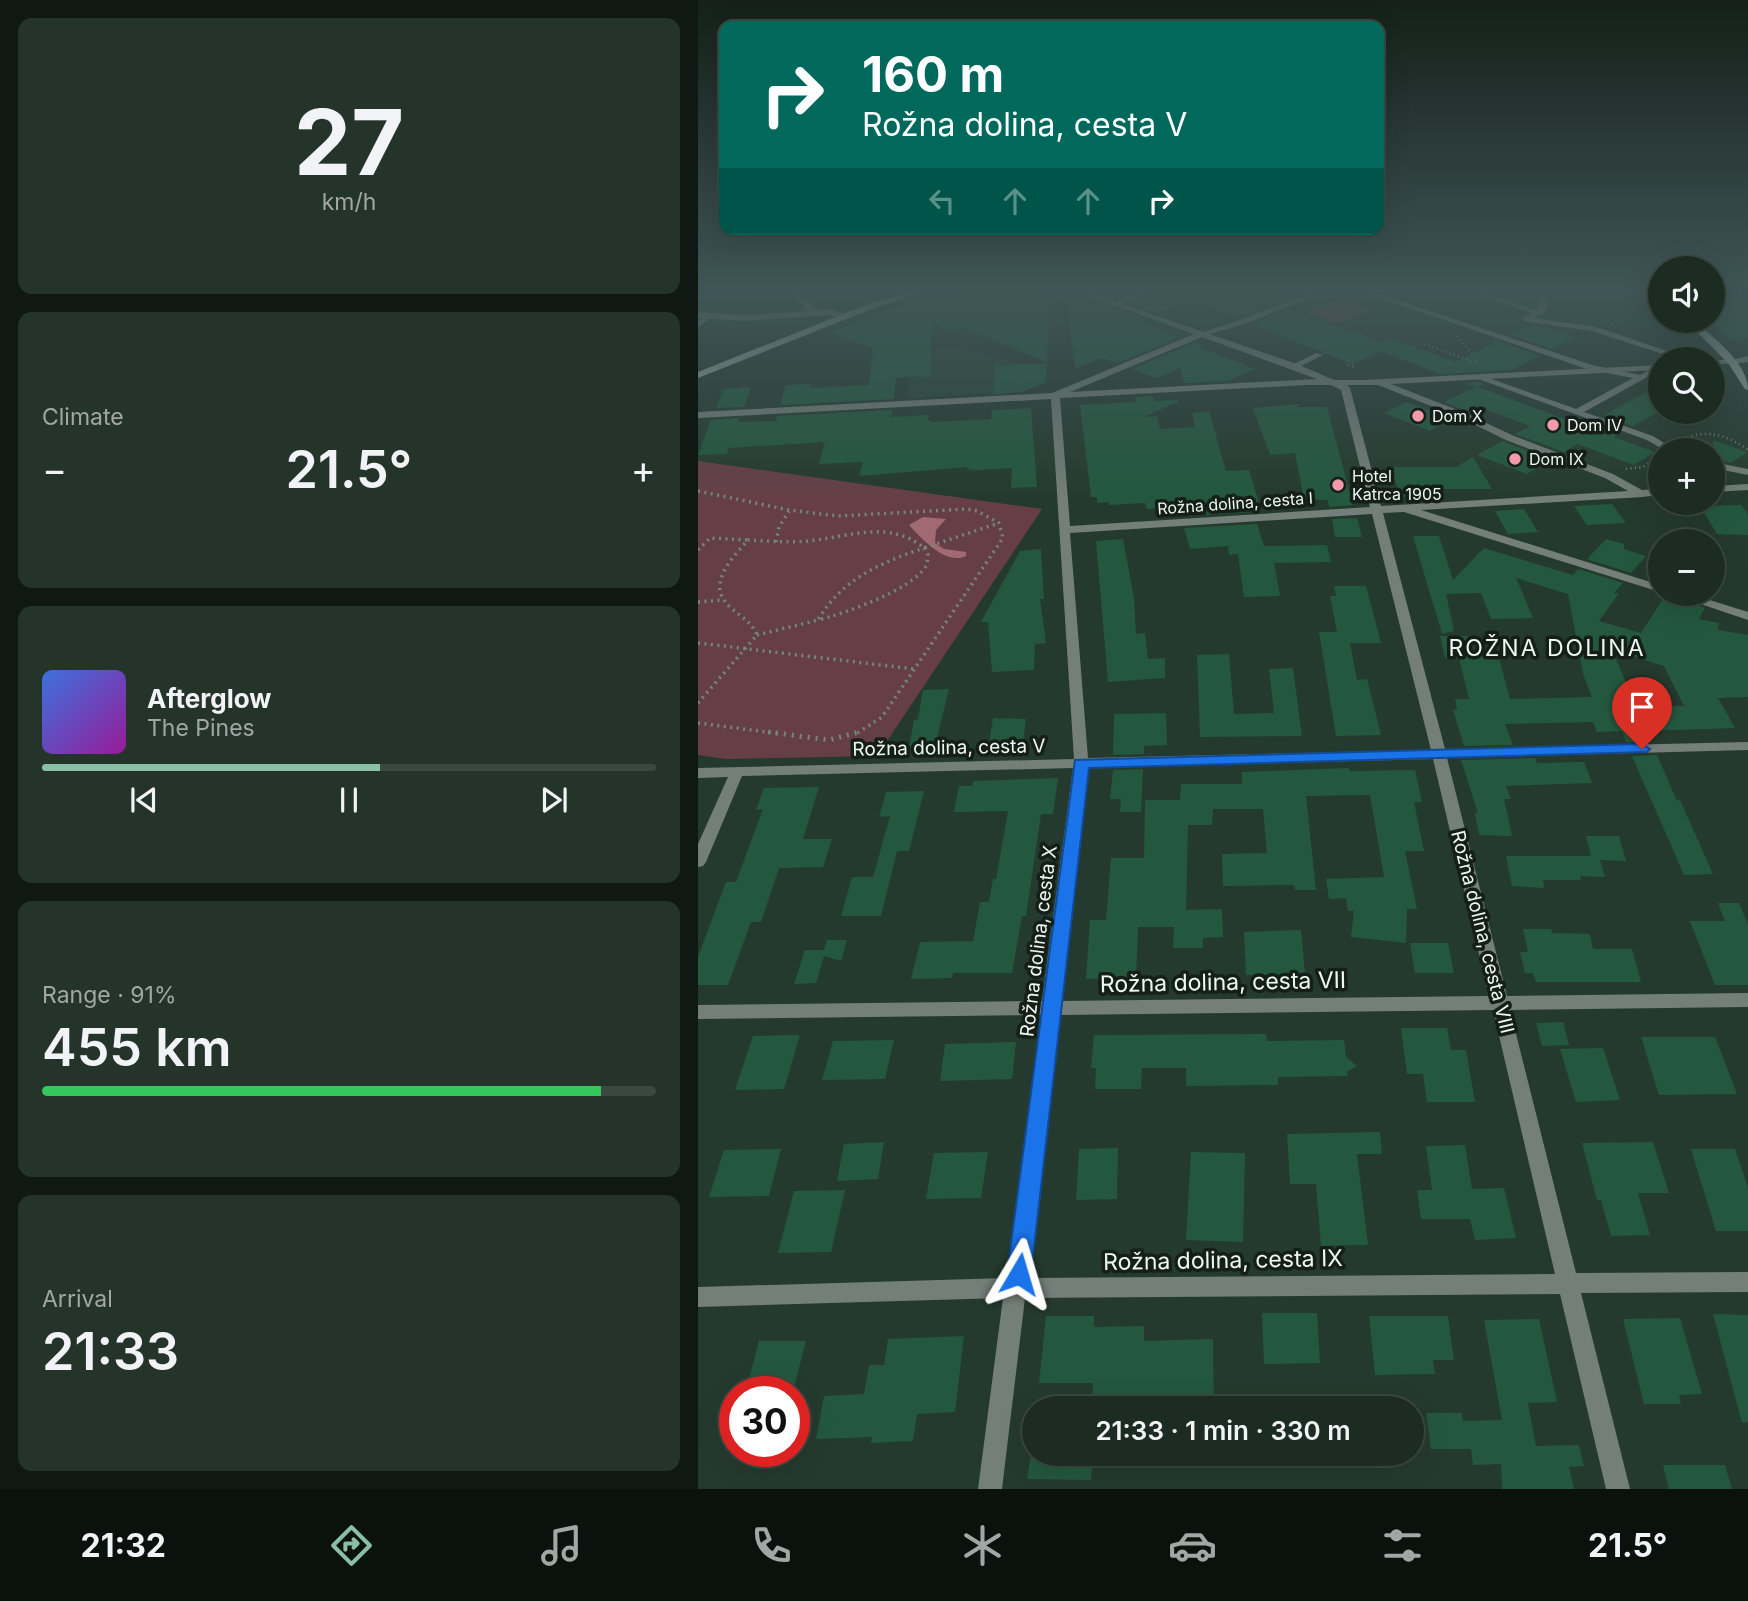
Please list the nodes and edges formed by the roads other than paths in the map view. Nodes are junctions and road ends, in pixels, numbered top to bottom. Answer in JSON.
{"nodes":[{"id":1,"x":732,"y":361,"type":"edge"},
{"id":2,"x":1136,"y":361,"type":"edge"},
{"id":3,"x":1281,"y":361,"type":"edge"},
{"id":4,"x":1304,"y":361,"type":"edge"},
{"id":5,"x":1577,"y":361,"type":"edge"},
{"id":6,"x":1731,"y":361,"type":"edge"},
{"id":7,"x":1294,"y":366,"type":"junction"},
{"id":8,"x":1648,"y":368,"type":"edge"},
{"id":9,"x":1603,"y":370,"type":"junction"},
{"id":10,"x":1648,"y":372,"type":"edge"},
{"id":11,"x":698,"y":375,"type":"edge"},
{"id":12,"x":1477,"y":377,"type":"junction"},
{"id":13,"x":1639,"y":377,"type":"junction"},
{"id":14,"x":1334,"y":381,"type":"junction"},
{"id":15,"x":1377,"y":382,"type":"junction"},
{"id":16,"x":1748,"y":387,"type":"edge"},
{"id":17,"x":1055,"y":395,"type":"junction"},
{"id":18,"x":1577,"y":412,"type":"junction"},
{"id":19,"x":698,"y":415,"type":"edge"},
{"id":20,"x":1648,"y":440,"type":"edge"},
{"id":21,"x":1725,"y":467,"type":"edge"},
{"id":22,"x":1748,"y":472,"type":"edge"},
{"id":23,"x":1748,"y":487,"type":"edge"},
{"id":24,"x":1725,"y":488,"type":"edge"},
{"id":25,"x":1648,"y":493,"type":"edge"},
{"id":26,"x":1642,"y":494,"type":"junction"},
{"id":27,"x":1403,"y":508,"type":"junction"},
{"id":28,"x":1376,"y":509,"type":"junction"},
{"id":29,"x":1063,"y":530,"type":"junction"},
{"id":30,"x":1648,"y":585,"type":"edge"},
{"id":31,"x":1716,"y":606,"type":"edge"},
{"id":32,"x":1748,"y":616,"type":"edge"},
{"id":33,"x":1748,"y":746,"type":"edge"},
{"id":34,"x":1439,"y":754,"type":"junction"},
{"id":35,"x":1081,"y":763,"type":"junction"},
{"id":36,"x":737,"y":772,"type":"junction"},
{"id":37,"x":698,"y":773,"type":"edge"},
{"id":38,"x":698,"y":862,"type":"edge"},
{"id":39,"x":1748,"y":1000,"type":"edge"},
{"id":40,"x":1500,"y":1004,"type":"junction"},
{"id":41,"x":1052,"y":1009,"type":"junction"},
{"id":42,"x":698,"y":1012,"type":"edge"},
{"id":43,"x":1748,"y":1282,"type":"edge"},
{"id":44,"x":1569,"y":1283,"type":"junction"},
{"id":45,"x":1017,"y":1288,"type":"junction"},
{"id":46,"x":698,"y":1297,"type":"edge"},
{"id":47,"x":990,"y":1489,"type":"edge"},
{"id":48,"x":1618,"y":1489,"type":"edge"}],
"edges":[{"from":1,"to":11,"type":"main road"},
{"from":2,"to":17,"type":"street"},
{"from":3,"to":7,"type":"street"},
{"from":4,"to":7,"type":"lane"},
{"from":5,"to":9,"type":"lane"},
{"from":6,"to":16,"type":"main road"},
{"from":7,"to":14,"type":"street"},
{"from":8,"to":9,"type":"street"},
{"from":9,"to":12,"type":"street"},
{"from":9,"to":13,"type":"lane"},
{"from":10,"to":13,"type":"lane"},
{"from":12,"to":15,"type":"street"},
{"from":12,"to":18,"type":"lane"},
{"from":13,"to":18,"type":"lane"},
{"from":14,"to":15,"type":"street"},
{"from":14,"to":17,"type":"street"},
{"from":14,"to":28,"type":"street","name":"Rožna dolina, cesta VIII"},
{"from":15,"to":26,"type":"street"},
{"from":17,"to":19,"type":"street"},
{"from":17,"to":29,"type":"street","name":"Rožna dolina, cesta X"},
{"from":18,"to":20,"type":"lane"},
{"from":21,"to":22,"type":"lane"},
{"from":23,"to":24,"type":"street"},
{"from":25,"to":26,"type":"street","name":"Rožna dolina, cesta I"},
{"from":26,"to":27,"type":"street","name":"Rožna dolina, cesta I"},
{"from":27,"to":28,"type":"street","name":"Rožna dolina, cesta I"},
{"from":27,"to":30,"type":"street"},
{"from":28,"to":29,"type":"street","name":"Rožna dolina, cesta I"},
{"from":28,"to":34,"type":"street","name":"Rožna dolina, cesta VIII"},
{"from":29,"to":35,"type":"street","name":"Rožna dolina, cesta X"},
{"from":31,"to":32,"type":"street"},
{"from":33,"to":34,"type":"street","name":"Rožna dolina, cesta V"},
{"from":34,"to":35,"type":"street","name":"Rožna dolina, cesta V"},
{"from":34,"to":40,"type":"street","name":"Rožna dolina, cesta VIII"},
{"from":35,"to":36,"type":"street","name":"Rožna dolina, cesta V"},
{"from":35,"to":41,"type":"street","name":"Rožna dolina, cesta X"},
{"from":36,"to":37,"type":"street","name":"Rožna dolina, cesta V"},
{"from":36,"to":38,"type":"street"},
{"from":39,"to":40,"type":"street","name":"Rožna dolina, cesta VII"},
{"from":40,"to":41,"type":"street","name":"Rožna dolina, cesta VII"},
{"from":40,"to":44,"type":"street","name":"Rožna dolina, cesta VIII"},
{"from":41,"to":42,"type":"street","name":"Rožna dolina, cesta VII"},
{"from":41,"to":45,"type":"street","name":"Rožna dolina, cesta X"},
{"from":43,"to":44,"type":"street","name":"Rožna dolina, cesta IX"},
{"from":44,"to":45,"type":"street","name":"Rožna dolina, cesta IX"},
{"from":44,"to":48,"type":"street","name":"Rožna dolina, cesta VIII"},
{"from":45,"to":46,"type":"street","name":"Rožna dolina, cesta IX"},
{"from":45,"to":47,"type":"street","name":"Rožna dolina, cesta X"}]}
